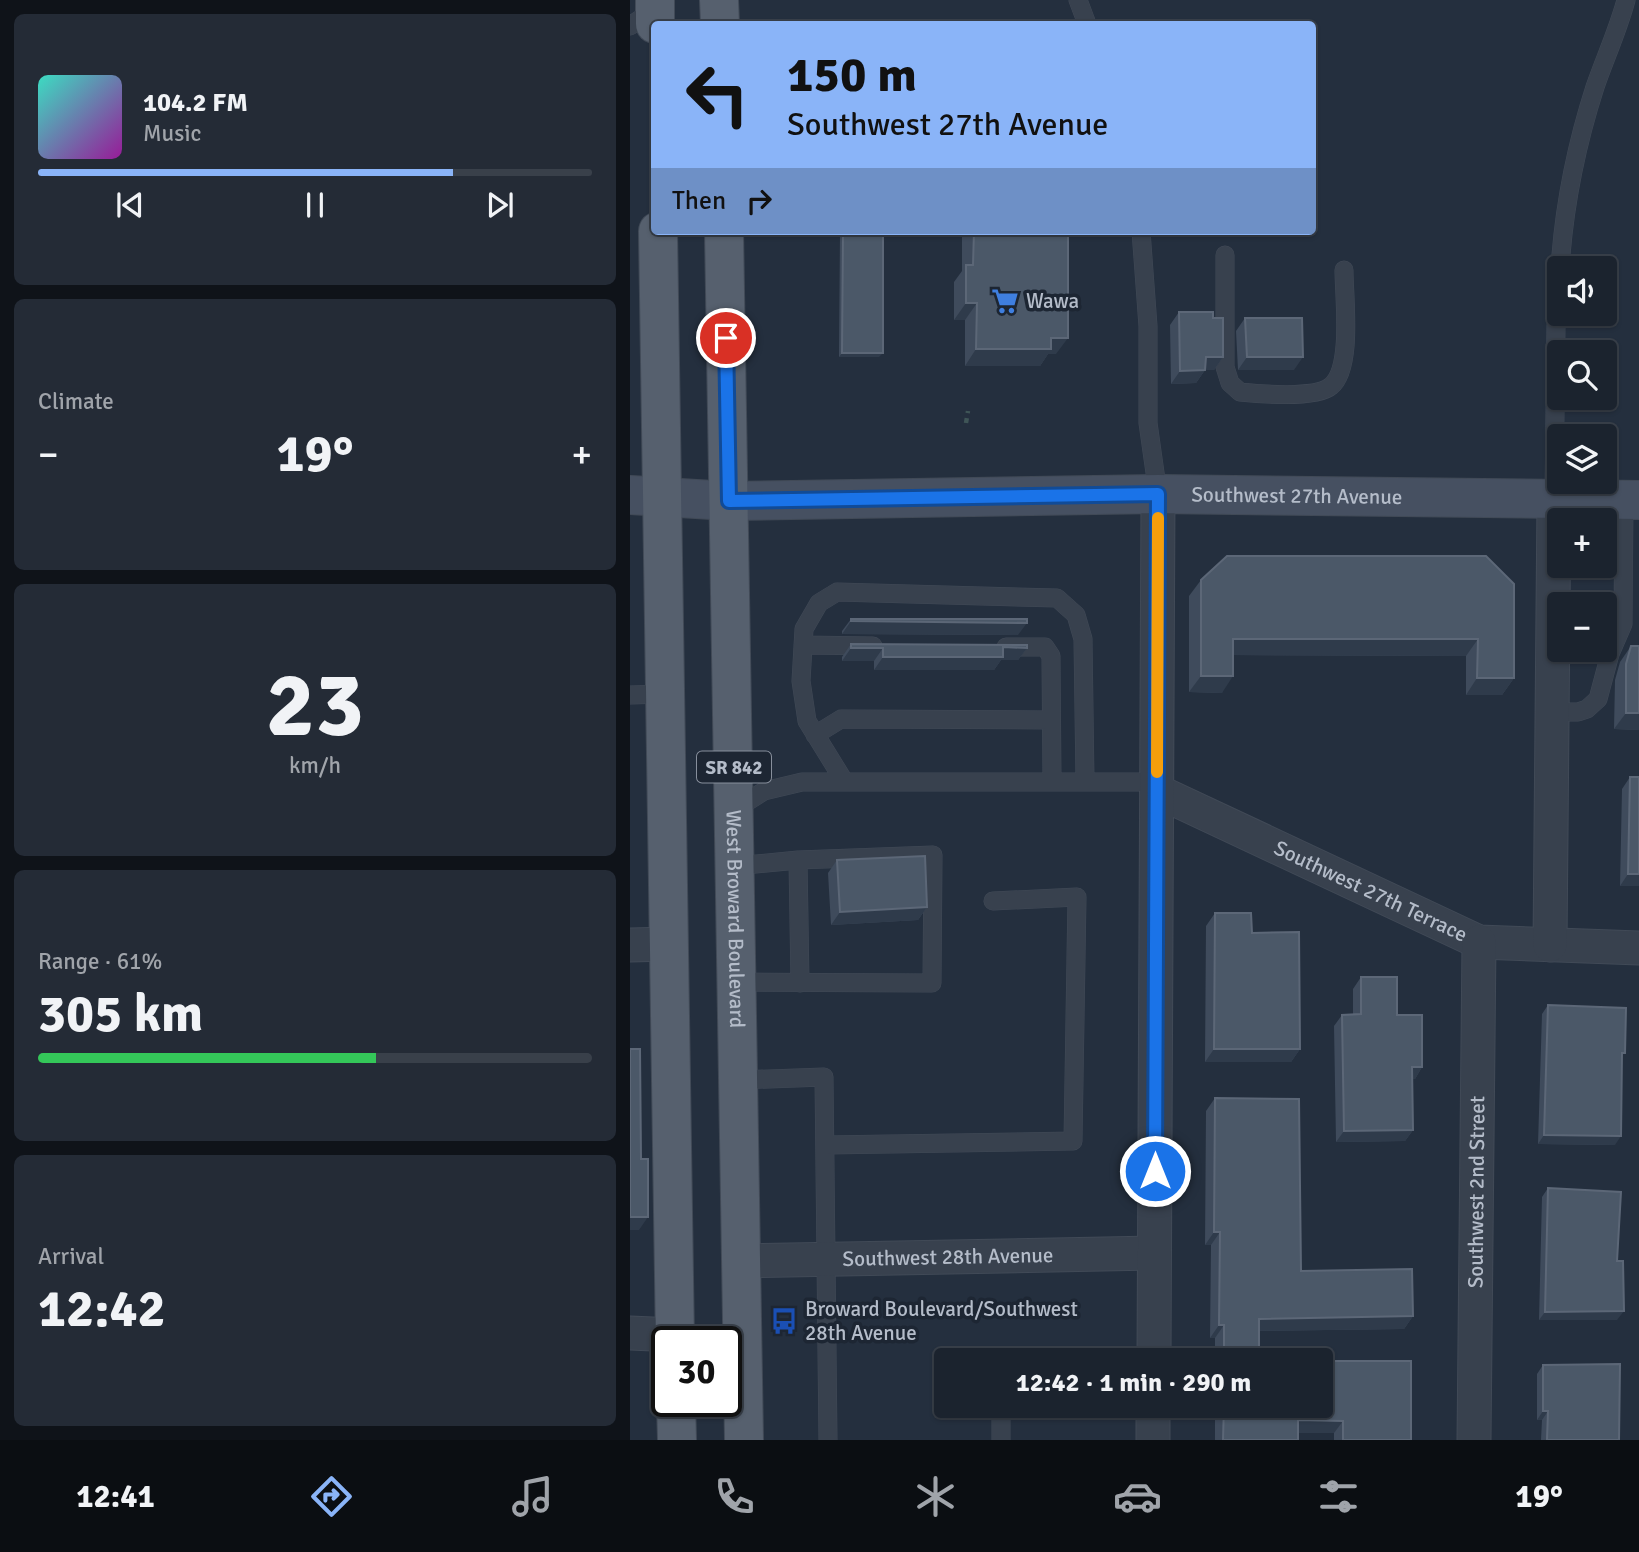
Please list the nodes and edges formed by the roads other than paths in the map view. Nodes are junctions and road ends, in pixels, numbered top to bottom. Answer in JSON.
{"nodes":[{"id":1,"x":719,"y":0,"type":"edge"},
{"id":2,"x":1078,"y":0,"type":"edge"},
{"id":3,"x":1626,"y":0,"type":"edge"},
{"id":4,"x":720,"y":21,"type":"edge"},
{"id":5,"x":1086,"y":21,"type":"edge"},
{"id":6,"x":658,"y":235,"type":"edge"},
{"id":7,"x":724,"y":235,"type":"edge"},
{"id":8,"x":1141,"y":235,"type":"edge"},
{"id":9,"x":1225,"y":255,"type":"dead end"},
{"id":10,"x":1561,"y":256,"type":"edge"},
{"id":11,"x":1344,"y":270,"type":"dead end"},
{"id":12,"x":1556,"y":326,"type":"edge"},
{"id":13,"x":1158,"y":494,"type":"junction"},
{"id":14,"x":646,"y":496,"type":"edge"},
{"id":15,"x":1554,"y":499,"type":"junction"},
{"id":16,"x":1631,"y":500,"type":"edge"},
{"id":17,"x":729,"y":501,"type":"junction"},
{"id":18,"x":803,"y":645,"type":"junction"},
{"id":19,"x":897,"y":646,"type":"edge"},
{"id":20,"x":991,"y":647,"type":"edge"},
{"id":21,"x":648,"y":694,"type":"edge"},
{"id":22,"x":1552,"y":712,"type":"junction"},
{"id":23,"x":1051,"y":720,"type":"junction"},
{"id":24,"x":815,"y":735,"type":"junction"},
{"id":25,"x":844,"y":781,"type":"junction"},
{"id":26,"x":1052,"y":781,"type":"junction"},
{"id":27,"x":1085,"y":781,"type":"junction"},
{"id":28,"x":1157,"y":786,"type":"junction"},
{"id":29,"x":734,"y":810,"type":"junction"},
{"id":30,"x":798,"y":860,"type":"junction"},
{"id":31,"x":735,"y":866,"type":"junction"},
{"id":32,"x":993,"y":901,"type":"dead end"},
{"id":33,"x":1479,"y":942,"type":"junction"},
{"id":34,"x":630,"y":944,"type":"edge"},
{"id":35,"x":670,"y":944,"type":"junction"},
{"id":36,"x":1550,"y":945,"type":"junction"},
{"id":37,"x":1639,"y":948,"type":"edge"},
{"id":38,"x":737,"y":982,"type":"junction"},
{"id":39,"x":800,"y":983,"type":"junction"},
{"id":40,"x":739,"y":1080,"type":"junction"},
{"id":41,"x":825,"y":1145,"type":"junction"},
{"id":42,"x":1154,"y":1252,"type":"junction"},
{"id":43,"x":827,"y":1259,"type":"junction"},
{"id":44,"x":742,"y":1261,"type":"junction"},
{"id":45,"x":675,"y":1326,"type":"edge"},
{"id":46,"x":630,"y":1334,"type":"edge"},
{"id":47,"x":651,"y":1336,"type":"edge"},
{"id":48,"x":1154,"y":1348,"type":"edge"},
{"id":49,"x":676,"y":1417,"type":"edge"},
{"id":50,"x":1001,"y":1418,"type":"edge"},
{"id":51,"x":1153,"y":1418,"type":"edge"},
{"id":52,"x":677,"y":1440,"type":"edge"},
{"id":53,"x":744,"y":1440,"type":"edge"},
{"id":54,"x":828,"y":1440,"type":"edge"},
{"id":55,"x":1001,"y":1440,"type":"edge"},
{"id":56,"x":1153,"y":1440,"type":"edge"},
{"id":57,"x":1474,"y":1440,"type":"edge"}],
"edges":[{"from":1,"to":4,"type":"main road"},
{"from":2,"to":5,"type":"lane"},
{"from":3,"to":10,"type":"lane"},
{"from":6,"to":14,"type":"main road","number":"SR 842"},
{"from":7,"to":17,"type":"main road","name":"West Broward Boulevard","number":"SR 842"},
{"from":8,"to":13,"type":"lane"},
{"from":9,"to":11,"type":"lane"},
{"from":12,"to":15,"type":"lane"},
{"from":13,"to":15,"type":"street","name":"Southwest 27th Avenue"},
{"from":13,"to":17,"type":"street","name":"Southwest 27th Avenue"},
{"from":13,"to":28,"type":"street"},
{"from":14,"to":17,"type":"street","name":"Southwest 27th Avenue"},
{"from":14,"to":21,"type":"main road","number":"SR 842"},
{"from":15,"to":16,"type":"street","name":"Southwest 27th Avenue"},
{"from":15,"to":22,"type":"street"},
{"from":16,"to":22,"type":"lane"},
{"from":17,"to":29,"type":"main road","name":"West Broward Boulevard","number":"SR 842"},
{"from":18,"to":19,"type":"lane"},
{"from":18,"to":24,"type":"lane"},
{"from":18,"to":27,"type":"lane"},
{"from":20,"to":23,"type":"lane"},
{"from":21,"to":35,"type":"main road","number":"SR 842"},
{"from":22,"to":36,"type":"street"},
{"from":23,"to":24,"type":"lane"},
{"from":23,"to":26,"type":"lane"},
{"from":24,"to":25,"type":"lane"},
{"from":25,"to":26,"type":"lane"},
{"from":25,"to":29,"type":"lane"},
{"from":26,"to":27,"type":"lane"},
{"from":27,"to":28,"type":"lane"},
{"from":28,"to":33,"type":"street","name":"Southwest 27th Terrace"},
{"from":28,"to":42,"type":"street"},
{"from":29,"to":31,"type":"main road","name":"West Broward Boulevard","number":"SR 842"},
{"from":30,"to":31,"type":"lane"},
{"from":30,"to":39,"type":"lane"},
{"from":30,"to":39,"type":"lane"},
{"from":31,"to":38,"type":"main road","name":"West Broward Boulevard","number":"SR 842"},
{"from":32,"to":41,"type":"lane"},
{"from":33,"to":36,"type":"street","name":"Southwest 27th Terrace"},
{"from":33,"to":57,"type":"street","name":"Southwest 2nd Street"},
{"from":34,"to":35,"type":"street"},
{"from":35,"to":45,"type":"main road","number":"SR 842"},
{"from":36,"to":37,"type":"street","name":"Southwest 27th Terrace"},
{"from":38,"to":39,"type":"lane"},
{"from":38,"to":40,"type":"main road","name":"West Broward Boulevard","number":"SR 842"},
{"from":40,"to":41,"type":"lane"},
{"from":40,"to":44,"type":"main road","name":"West Broward Boulevard","number":"SR 842"},
{"from":41,"to":43,"type":"lane"},
{"from":42,"to":43,"type":"street","name":"Southwest 28th Avenue"},
{"from":42,"to":48,"type":"street"},
{"from":43,"to":44,"type":"street","name":"Southwest 28th Avenue"},
{"from":43,"to":54,"type":"lane"},
{"from":44,"to":53,"type":"main road","name":"West Broward Boulevard","number":"SR 842"},
{"from":46,"to":47,"type":"street"},
{"from":49,"to":52,"type":"main road"},
{"from":50,"to":55,"type":"lane"},
{"from":51,"to":56,"type":"street"}]}
